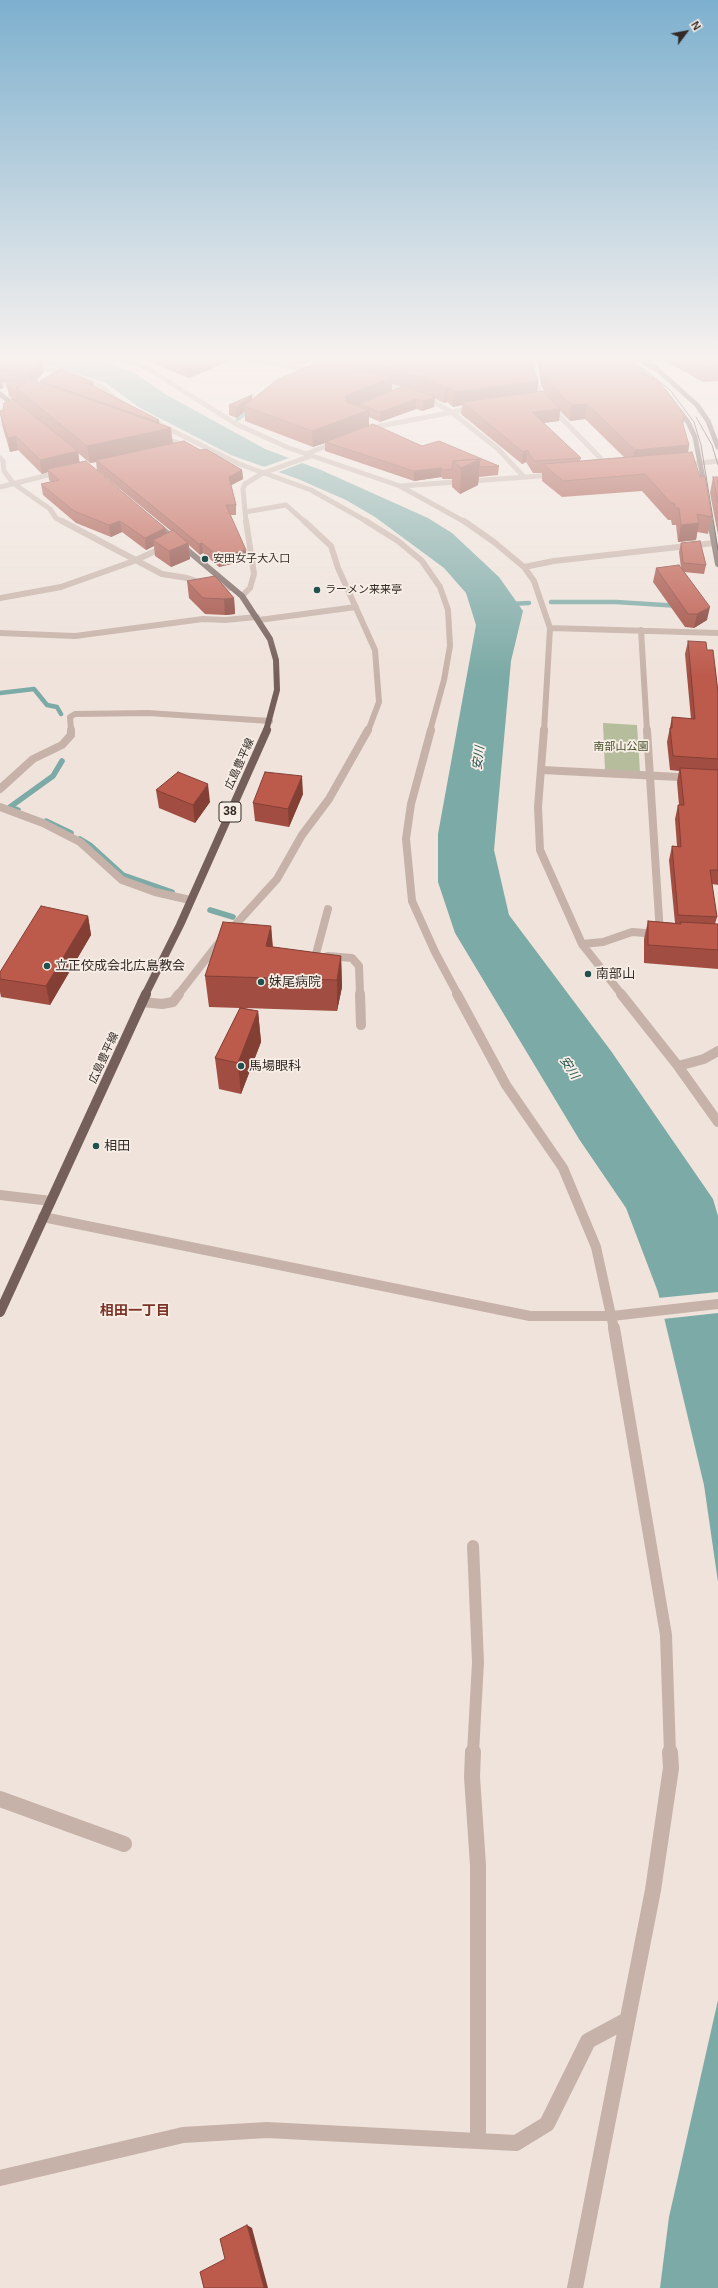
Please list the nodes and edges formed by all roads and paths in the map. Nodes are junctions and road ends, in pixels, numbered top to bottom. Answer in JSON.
{"nodes":[{"id":1,"x":3,"y":464,"type":"edge"},
{"id":2,"x":245,"y":464,"type":"edge"},
{"id":3,"x":288,"y":464,"type":"edge"},
{"id":4,"x":332,"y":464,"type":"edge"},
{"id":5,"x":512,"y":464,"type":"edge"},
{"id":6,"x":606,"y":464,"type":"edge"},
{"id":7,"x":701,"y":464,"type":"joint"},
{"id":8,"x":677,"y":466,"type":"edge"},
{"id":9,"x":65,"y":471,"type":"edge"},
{"id":10,"x":621,"y":471,"type":"edge"},
{"id":11,"x":266,"y":472,"type":"junction"},
{"id":12,"x":606,"y":472,"type":"edge"},
{"id":13,"x":614,"y":472,"type":"junction"},
{"id":14,"x":562,"y":475,"type":"edge"},
{"id":15,"x":524,"y":477,"type":"junction"},
{"id":16,"x":13,"y":483,"type":"junction"},
{"id":17,"x":400,"y":486,"type":"junction"},
{"id":18,"x":0,"y":487,"type":"edge"},
{"id":19,"x":706,"y":492,"type":"edge"},
{"id":20,"x":708,"y":507,"type":"edge"},
{"id":21,"x":245,"y":512,"type":"junction"},
{"id":22,"x":147,"y":516,"type":"edge"},
{"id":23,"x":176,"y":540,"type":"junction"},
{"id":24,"x":714,"y":543,"type":"junction"},
{"id":25,"x":134,"y":561,"type":"junction"},
{"id":26,"x":718,"y":564,"type":"edge"},
{"id":27,"x":524,"y":567,"type":"junction"},
{"id":28,"x":232,"y":588,"type":"junction"},
{"id":29,"x":242,"y":596,"type":"junction"},
{"id":30,"x":0,"y":598,"type":"edge"},
{"id":31,"x":356,"y":607,"type":"junction"},
{"id":32,"x":258,"y":618,"type":"junction"},
{"id":33,"x":550,"y":628,"type":"junction"},
{"id":34,"x":641,"y":630,"type":"junction"},
{"id":35,"x":0,"y":633,"type":"edge"},
{"id":36,"x":718,"y":633,"type":"edge"},
{"id":37,"x":270,"y":721,"type":"junction"},
{"id":38,"x":542,"y":770,"type":"junction"},
{"id":39,"x":649,"y":776,"type":"junction"},
{"id":40,"x":718,"y":780,"type":"edge"},
{"id":41,"x":0,"y":789,"type":"edge"},
{"id":42,"x":0,"y":808,"type":"edge"},
{"id":43,"x":190,"y":900,"type":"junction"},
{"id":44,"x":328,"y":910,"type":"dead end"},
{"id":45,"x":582,"y":944,"type":"junction"},
{"id":46,"x":217,"y":945,"type":"junction"},
{"id":47,"x":232,"y":947,"type":"edge"},
{"id":48,"x":142,"y":1002,"type":"junction"},
{"id":49,"x":361,"y":1025,"type":"dead end"},
{"id":50,"x":718,"y":1051,"type":"edge"},
{"id":51,"x":678,"y":1066,"type":"junction"},
{"id":52,"x":718,"y":1122,"type":"edge"},
{"id":53,"x":0,"y":1194,"type":"edge"},
{"id":54,"x":51,"y":1200,"type":"junction"},
{"id":55,"x":43,"y":1217,"type":"junction"},
{"id":56,"x":718,"y":1304,"type":"edge"},
{"id":57,"x":0,"y":1312,"type":"edge"},
{"id":58,"x":612,"y":1316,"type":"junction"},
{"id":59,"x":473,"y":1546,"type":"dead end"},
{"id":60,"x":0,"y":1799,"type":"edge"},
{"id":61,"x":124,"y":1844,"type":"dead end"},
{"id":62,"x":627,"y":2020,"type":"junction"},
{"id":63,"x":478,"y":2141,"type":"junction"},
{"id":64,"x":0,"y":2178,"type":"edge"},
{"id":65,"x":575,"y":2288,"type":"edge"}],
"edges":[{"from":1,"to":16,"type":"street"},
{"from":2,"to":11,"type":"street"},
{"from":3,"to":11,"type":"street"},
{"from":4,"to":17,"type":"street"},
{"from":5,"to":15,"type":"street"},
{"from":6,"to":13,"type":"street"},
{"from":7,"to":8,"type":"street"},
{"from":7,"to":19,"type":"main road"},
{"from":9,"to":16,"type":"street"},
{"from":10,"to":13,"type":"street"},
{"from":11,"to":21,"type":"street"},
{"from":11,"to":58,"type":"street"},
{"from":12,"to":13,"type":"street"},
{"from":14,"to":15,"type":"street"},
{"from":15,"to":17,"type":"street"},
{"from":16,"to":18,"type":"street"},
{"from":16,"to":25,"type":"street"},
{"from":17,"to":27,"type":"street"},
{"from":20,"to":24,"type":"main road"},
{"from":21,"to":29,"type":"street"},
{"from":21,"to":31,"type":"street"},
{"from":22,"to":23,"type":"main road","name":"広島豊平線","number":"38"},
{"from":23,"to":25,"type":"street"},
{"from":23,"to":28,"type":"main road","name":"広島豊平線","number":"38"},
{"from":24,"to":26,"type":"main road"},
{"from":24,"to":27,"type":"street"},
{"from":25,"to":28,"type":"street"},
{"from":25,"to":30,"type":"street"},
{"from":27,"to":33,"type":"street"},
{"from":28,"to":29,"type":"main road","name":"広島豊平線","number":"38"},
{"from":29,"to":32,"type":"main road","name":"広島豊平線","number":"38"},
{"from":31,"to":32,"type":"street"},
{"from":31,"to":46,"type":"street"},
{"from":32,"to":35,"type":"street"},
{"from":32,"to":37,"type":"main road","name":"広島豊平線","number":"38"},
{"from":33,"to":34,"type":"street"},
{"from":33,"to":38,"type":"street"},
{"from":34,"to":36,"type":"street"},
{"from":34,"to":39,"type":"street"},
{"from":37,"to":41,"type":"street"},
{"from":37,"to":43,"type":"main road","name":"広島豊平線","number":"38"},
{"from":38,"to":39,"type":"street"},
{"from":38,"to":45,"type":"street"},
{"from":39,"to":40,"type":"street"},
{"from":39,"to":45,"type":"street"},
{"from":42,"to":43,"type":"street"},
{"from":43,"to":48,"type":"main road","name":"広島豊平線","number":"38"},
{"from":44,"to":49,"type":"street"},
{"from":45,"to":51,"type":"street"},
{"from":46,"to":47,"type":"street"},
{"from":46,"to":48,"type":"street"},
{"from":48,"to":54,"type":"main road","name":"広島豊平線","number":"38"},
{"from":50,"to":51,"type":"street"},
{"from":51,"to":52,"type":"street"},
{"from":53,"to":54,"type":"street"},
{"from":54,"to":55,"type":"main road","name":"広島豊平線","number":"38"},
{"from":55,"to":57,"type":"main road","name":"広島豊平線","number":"38"},
{"from":55,"to":58,"type":"street"},
{"from":56,"to":58,"type":"street"},
{"from":58,"to":62,"type":"street"},
{"from":59,"to":63,"type":"street"},
{"from":60,"to":61,"type":"street"},
{"from":62,"to":63,"type":"street"},
{"from":62,"to":65,"type":"street"},
{"from":63,"to":64,"type":"street"}]}
